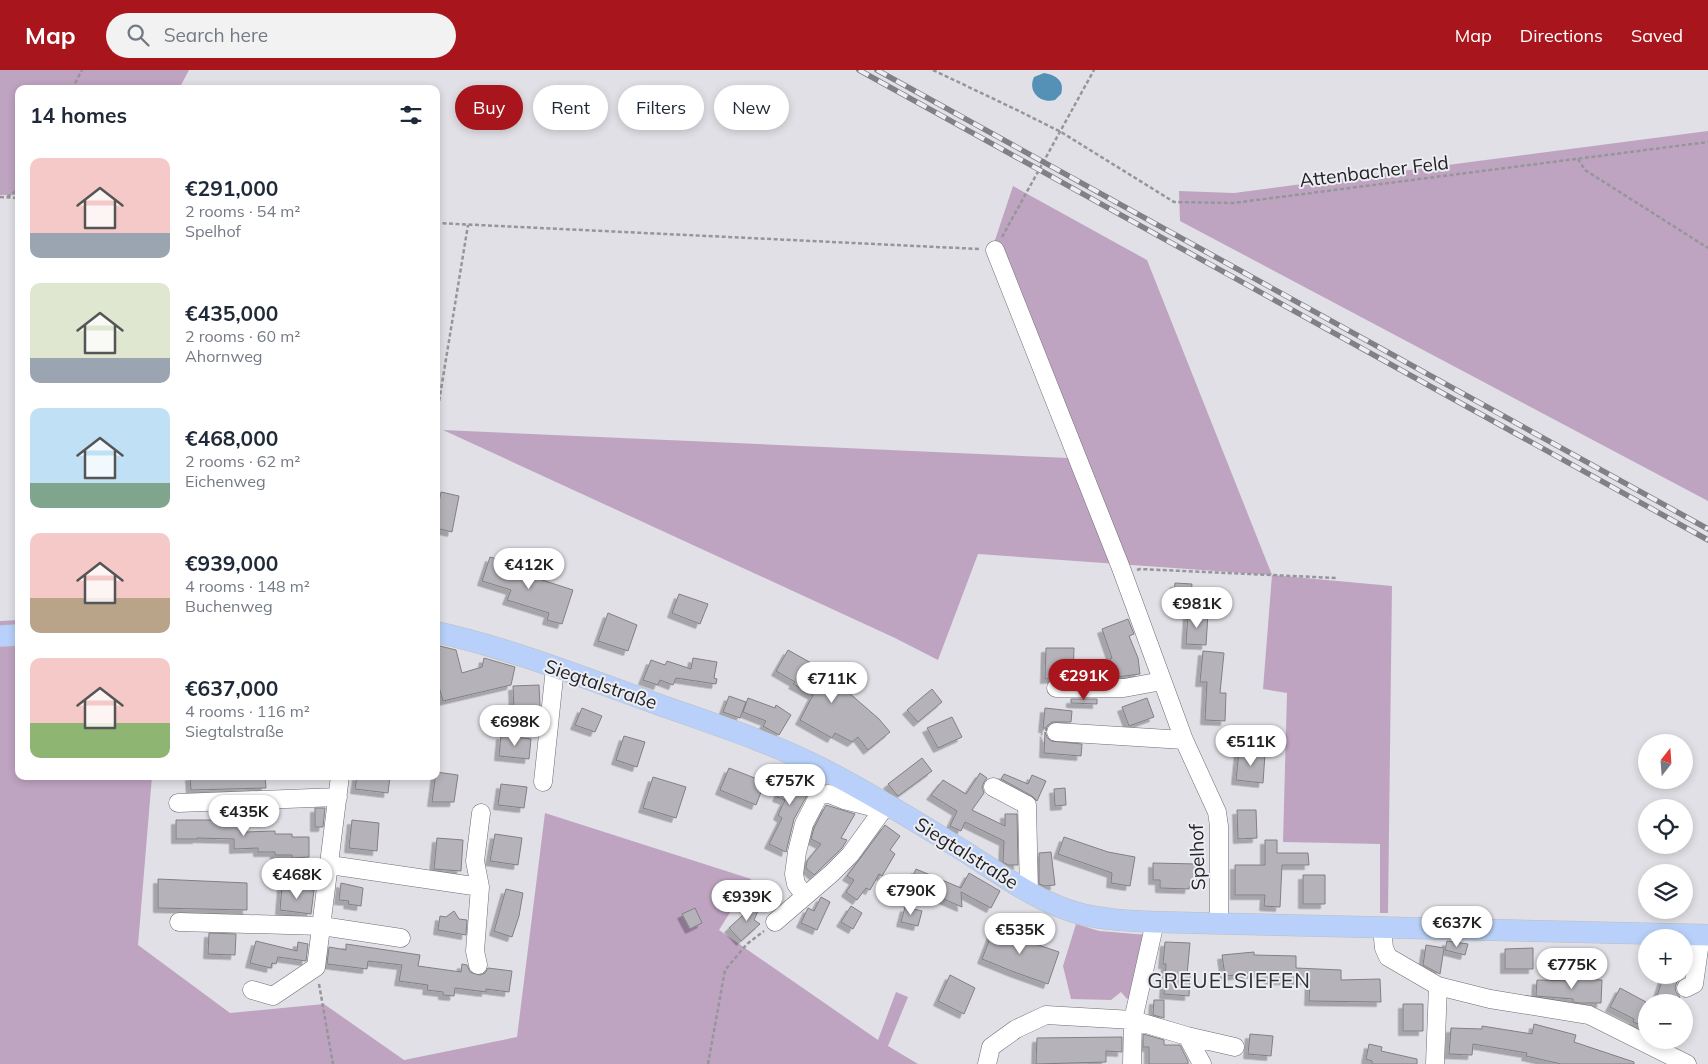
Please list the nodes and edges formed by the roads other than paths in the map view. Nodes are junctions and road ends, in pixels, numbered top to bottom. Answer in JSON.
{"nodes":[{"id":1,"x":994,"y":250,"type":"road end"},
{"id":2,"x":440,"y":633,"type":"edge"},
{"id":3,"x":15,"y":635,"type":"edge"},
{"id":4,"x":0,"y":636,"type":"edge"},
{"id":5,"x":555,"y":668,"type":"junction"},
{"id":6,"x":1162,"y":681,"type":"junction"},
{"id":7,"x":1056,"y":688,"type":"dead end"},
{"id":8,"x":1056,"y":732,"type":"dead end"},
{"id":9,"x":1184,"y":740,"type":"junction"},
{"id":10,"x":340,"y":780,"type":"edge"},
{"id":11,"x":542,"y":782,"type":"dead end"},
{"id":12,"x":993,"y":787,"type":"dead end"},
{"id":13,"x":338,"y":797,"type":"junction"},
{"id":14,"x":178,"y":803,"type":"dead end"},
{"id":15,"x":886,"y":807,"type":"junction"},
{"id":16,"x":482,"y":813,"type":"dead end"},
{"id":17,"x":330,"y":864,"type":"junction"},
{"id":18,"x":480,"y":887,"type":"junction"},
{"id":19,"x":1029,"y":892,"type":"junction"},
{"id":20,"x":805,"y":896,"type":"junction"},
{"id":21,"x":179,"y":922,"type":"dead end"},
{"id":22,"x":775,"y":922,"type":"road end"},
{"id":23,"x":1155,"y":922,"type":"junction"},
{"id":24,"x":1220,"y":923,"type":"junction"},
{"id":25,"x":322,"y":926,"type":"junction"},
{"id":26,"x":1382,"y":928,"type":"junction"},
{"id":27,"x":1705,"y":935,"type":"edge"},
{"id":28,"x":401,"y":938,"type":"dead end"},
{"id":29,"x":478,"y":965,"type":"dead end"},
{"id":30,"x":1438,"y":986,"type":"junction"},
{"id":31,"x":1686,"y":988,"type":"dead end"},
{"id":32,"x":252,"y":990,"type":"dead end"},
{"id":33,"x":1133,"y":1020,"type":"junction"},
{"id":34,"x":1187,"y":1036,"type":"junction"},
{"id":35,"x":1235,"y":1047,"type":"dead end"},
{"id":36,"x":1658,"y":1058,"type":"edge"},
{"id":37,"x":986,"y":1064,"type":"edge"},
{"id":38,"x":1132,"y":1064,"type":"edge"},
{"id":39,"x":1202,"y":1064,"type":"edge"},
{"id":40,"x":1435,"y":1064,"type":"edge"},
{"id":41,"x":1687,"y":1064,"type":"edge"}],
"edges":[{"from":1,"to":6,"type":"street","name":"Spelhof"},
{"from":2,"to":5,"type":"main road","name":"Siegtalstraße"},
{"from":3,"to":4,"type":"main road"},
{"from":5,"to":11,"type":"street"},
{"from":5,"to":15,"type":"main road","name":"Siegtalstraße"},
{"from":6,"to":7,"type":"street"},
{"from":6,"to":9,"type":"street","name":"Spelhof"},
{"from":8,"to":9,"type":"street"},
{"from":9,"to":24,"type":"street","name":"Spelhof"},
{"from":10,"to":13,"type":"street"},
{"from":12,"to":19,"type":"street"},
{"from":13,"to":14,"type":"street"},
{"from":13,"to":17,"type":"street"},
{"from":15,"to":19,"type":"main road","name":"Siegtalstraße"},
{"from":15,"to":20,"type":"street"},
{"from":15,"to":20,"type":"street"},
{"from":16,"to":18,"type":"street"},
{"from":17,"to":18,"type":"street"},
{"from":17,"to":25,"type":"street"},
{"from":18,"to":29,"type":"street"},
{"from":19,"to":23,"type":"main road","name":"Siegtalstraße"},
{"from":20,"to":22,"type":"street"},
{"from":21,"to":25,"type":"street"},
{"from":23,"to":24,"type":"main road","name":"Siegtalstraße"},
{"from":23,"to":33,"type":"street"},
{"from":24,"to":26,"type":"main road","name":"Siegtalstraße"},
{"from":25,"to":28,"type":"street"},
{"from":25,"to":32,"type":"street"},
{"from":26,"to":27,"type":"main road","name":"Siegtalstraße"},
{"from":26,"to":30,"type":"street"},
{"from":27,"to":31,"type":"street"},
{"from":30,"to":36,"type":"street"},
{"from":30,"to":40,"type":"street"},
{"from":33,"to":34,"type":"street"},
{"from":33,"to":37,"type":"street"},
{"from":33,"to":38,"type":"street"},
{"from":34,"to":35,"type":"street"},
{"from":34,"to":39,"type":"street"},
{"from":36,"to":41,"type":"street"}]}
